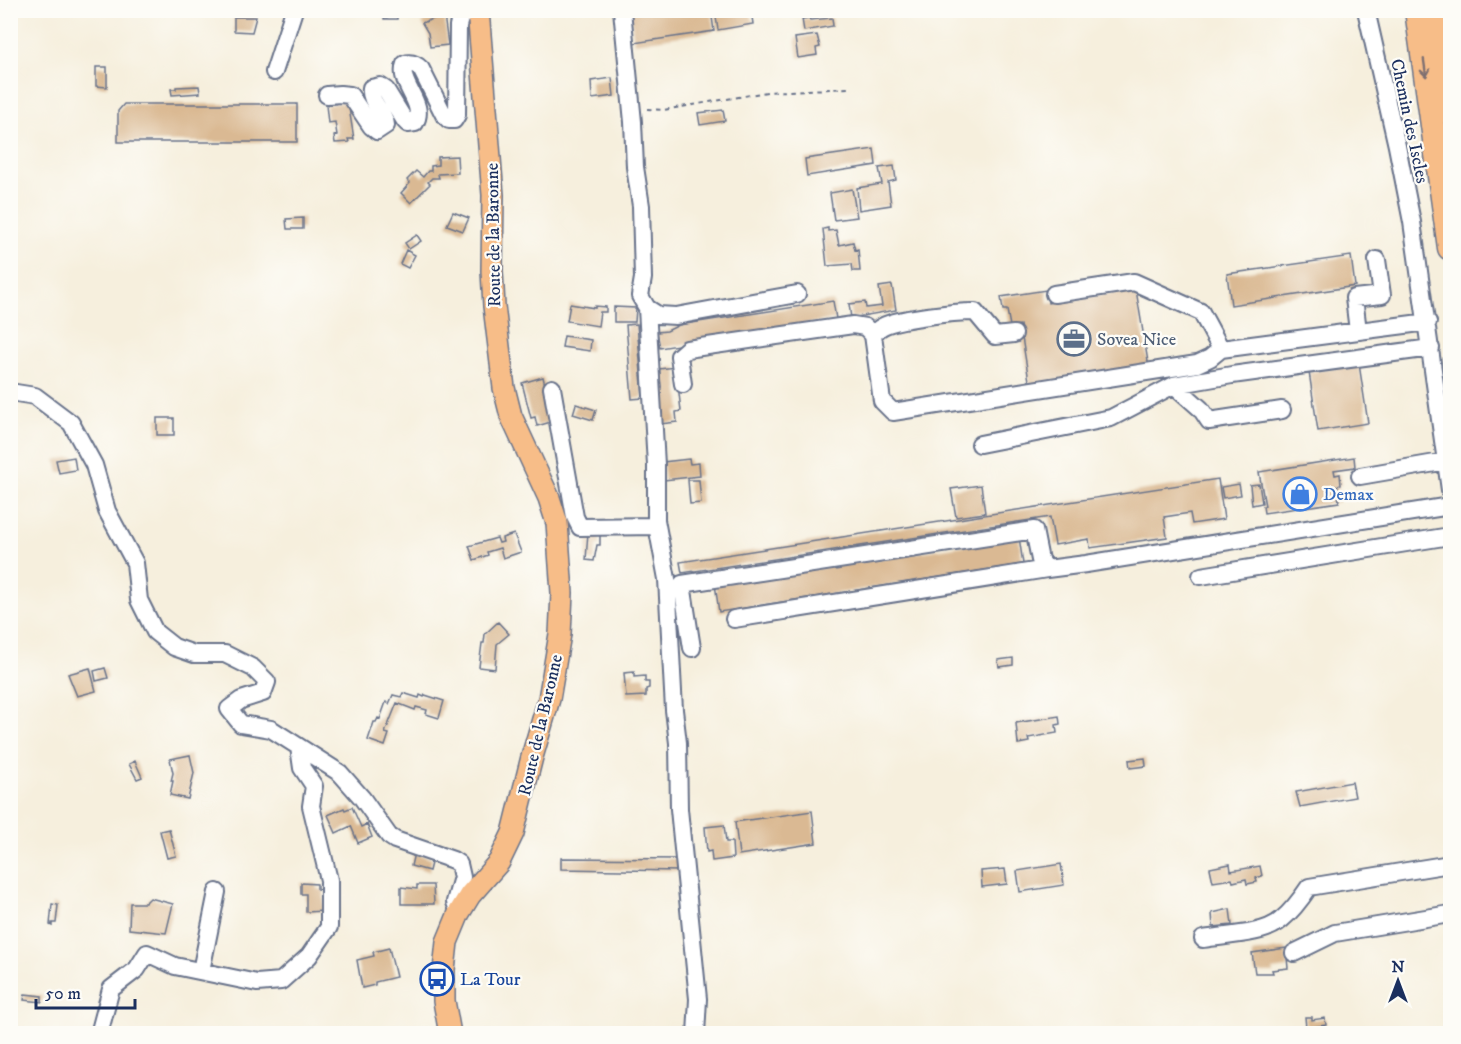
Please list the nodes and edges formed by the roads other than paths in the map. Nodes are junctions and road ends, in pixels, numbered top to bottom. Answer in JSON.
{"nodes":[{"id":1,"x":294,"y":10,"type":"edge"},
{"id":2,"x":622,"y":10,"type":"edge"},
{"id":3,"x":1366,"y":10,"type":"edge"},
{"id":4,"x":1417,"y":10,"type":"edge"},
{"id":5,"x":1437,"y":10,"type":"edge"},
{"id":6,"x":468,"y":12,"type":"edge"},
{"id":7,"x":274,"y":72,"type":"dead end"},
{"id":8,"x":327,"y":95,"type":"dead end"},
{"id":9,"x":1450,"y":108,"type":"edge"},
{"id":10,"x":1450,"y":248,"type":"edge"},
{"id":11,"x":1377,"y":260,"type":"dead end"},
{"id":12,"x":797,"y":294,"type":"dead end"},
{"id":13,"x":1054,"y":294,"type":"dead end"},
{"id":14,"x":647,"y":308,"type":"junction"},
{"id":15,"x":1428,"y":322,"type":"junction"},
{"id":16,"x":1358,"y":331,"type":"junction"},
{"id":17,"x":1014,"y":334,"type":"dead end"},
{"id":18,"x":873,"y":335,"type":"junction"},
{"id":19,"x":1431,"y":348,"type":"junction"},
{"id":20,"x":1221,"y":349,"type":"junction"},
{"id":21,"x":683,"y":384,"type":"dead end"},
{"id":22,"x":1174,"y":385,"type":"junction"},
{"id":23,"x":552,"y":388,"type":"dead end"},
{"id":24,"x":10,"y":393,"type":"edge"},
{"id":25,"x":1282,"y":410,"type":"dead end"},
{"id":26,"x":980,"y":444,"type":"dead end"},
{"id":27,"x":1447,"y":461,"type":"junction"},
{"id":28,"x":1360,"y":476,"type":"dead end"},
{"id":29,"x":1450,"y":489,"type":"edge"},
{"id":30,"x":1450,"y":506,"type":"edge"},
{"id":31,"x":657,"y":526,"type":"junction"},
{"id":32,"x":1450,"y":536,"type":"edge"},
{"id":33,"x":1047,"y":568,"type":"junction"},
{"id":34,"x":1201,"y":576,"type":"dead end"},
{"id":35,"x":734,"y":619,"type":"dead end"},
{"id":36,"x":692,"y":648,"type":"dead end"},
{"id":37,"x":299,"y":747,"type":"junction"},
{"id":38,"x":1450,"y":864,"type":"edge"},
{"id":39,"x":217,"y":892,"type":"dead end"},
{"id":40,"x":459,"y":912,"type":"junction"},
{"id":41,"x":1450,"y":914,"type":"edge"},
{"id":42,"x":1203,"y":939,"type":"dead end"},
{"id":43,"x":1294,"y":953,"type":"dead end"},
{"id":44,"x":201,"y":971,"type":"junction"},
{"id":45,"x":99,"y":1034,"type":"edge"},
{"id":46,"x":450,"y":1034,"type":"edge"},
{"id":47,"x":696,"y":1034,"type":"edge"}],
"edges":[{"from":1,"to":7,"type":"street"},
{"from":2,"to":14,"type":"street"},
{"from":3,"to":15,"type":"street","name":"Chemin des Iscles"},
{"from":4,"to":10,"type":"highway","one_way":true},
{"from":5,"to":9,"type":"highway"},
{"from":6,"to":8,"type":"street"},
{"from":6,"to":40,"type":"main road","name":"Route de la Baronne"},
{"from":11,"to":16,"type":"street"},
{"from":12,"to":14,"type":"street"},
{"from":13,"to":20,"type":"street"},
{"from":14,"to":31,"type":"street"},
{"from":15,"to":16,"type":"street"},
{"from":15,"to":19,"type":"street","name":"Chemin des Iscles"},
{"from":16,"to":20,"type":"street"},
{"from":17,"to":18,"type":"street"},
{"from":18,"to":20,"type":"street"},
{"from":18,"to":21,"type":"street"},
{"from":19,"to":22,"type":"street"},
{"from":19,"to":27,"type":"street","name":"Chemin des Iscles"},
{"from":22,"to":25,"type":"street"},
{"from":22,"to":26,"type":"street"},
{"from":23,"to":31,"type":"street"},
{"from":24,"to":37,"type":"street"},
{"from":27,"to":28,"type":"street"},
{"from":27,"to":29,"type":"street","name":"Chemin des Iscles"},
{"from":30,"to":33,"type":"street"},
{"from":31,"to":47,"type":"street"},
{"from":32,"to":34,"type":"street"},
{"from":33,"to":35,"type":"street"},
{"from":33,"to":36,"type":"street"},
{"from":37,"to":40,"type":"street"},
{"from":37,"to":44,"type":"street"},
{"from":38,"to":42,"type":"street"},
{"from":39,"to":44,"type":"street"},
{"from":40,"to":46,"type":"main road","name":"Route de la Baronne"},
{"from":41,"to":43,"type":"street"},
{"from":44,"to":45,"type":"street"}]}
